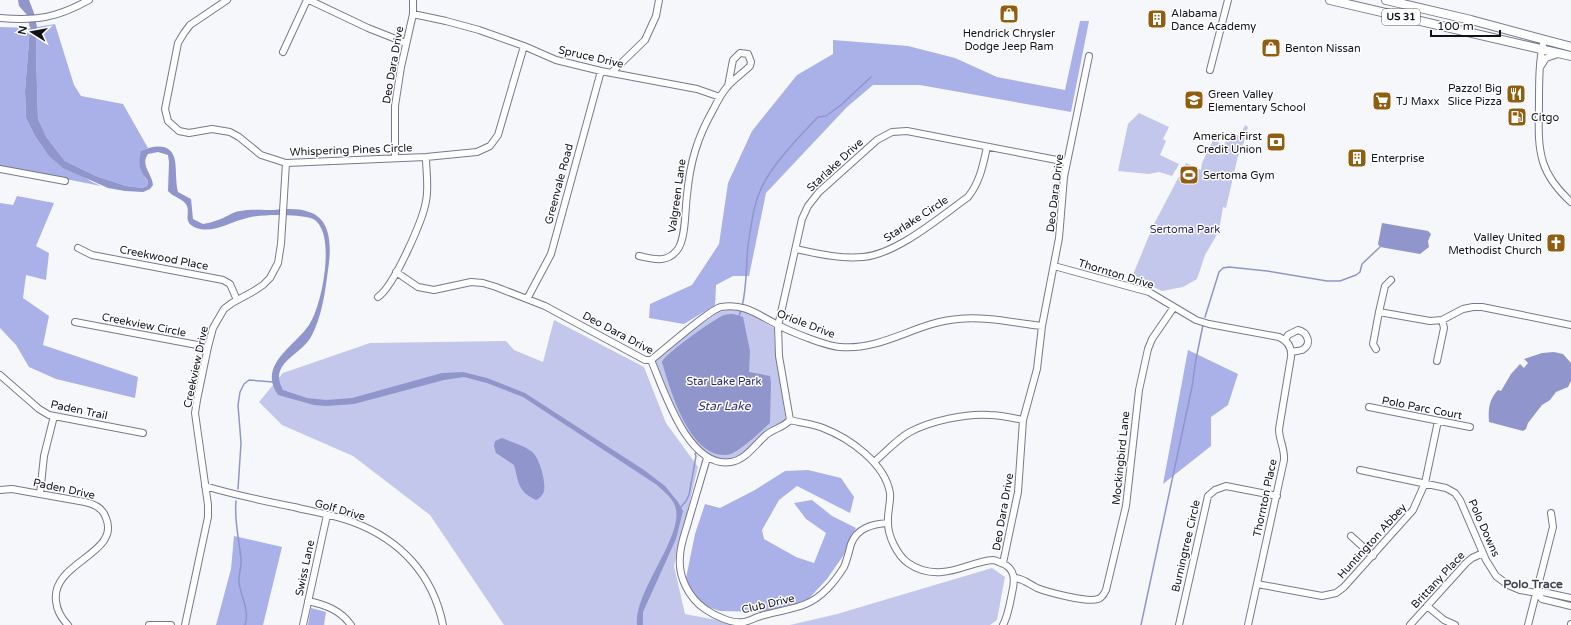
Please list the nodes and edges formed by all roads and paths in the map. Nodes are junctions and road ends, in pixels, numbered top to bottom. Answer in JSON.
{"nodes":[{"id":1,"x":89,"y":0,"type":"edge"},
{"id":2,"x":227,"y":0,"type":"edge"},
{"id":3,"x":308,"y":0,"type":"edge"},
{"id":4,"x":413,"y":0,"type":"edge"},
{"id":5,"x":659,"y":0,"type":"edge"},
{"id":6,"x":1228,"y":0,"type":"edge"},
{"id":7,"x":1330,"y":0,"type":"edge"},
{"id":8,"x":1386,"y":0,"type":"edge"},
{"id":9,"x":413,"y":14,"type":"junction"},
{"id":10,"x":0,"y":18,"type":"edge"},
{"id":11,"x":1544,"y":40,"type":"junction"},
{"id":12,"x":406,"y":42,"type":"junction"},
{"id":13,"x":524,"y":46,"type":"junction"},
{"id":14,"x":1571,"y":47,"type":"edge"},
{"id":15,"x":1541,"y":50,"type":"junction"},
{"id":16,"x":283,"y":52,"type":"dead end"},
{"id":17,"x":1560,"y":54,"type":"junction"},
{"id":18,"x":1089,"y":56,"type":"dead end"},
{"id":19,"x":1571,"y":56,"type":"edge"},
{"id":20,"x":1540,"y":68,"type":"junction"},
{"id":21,"x":1210,"y":70,"type":"dead end"},
{"id":22,"x":601,"y":71,"type":"junction"},
{"id":23,"x":611,"y":73,"type":"junction"},
{"id":24,"x":728,"y":86,"type":"junction"},
{"id":25,"x":720,"y":97,"type":"junction"},
{"id":26,"x":987,"y":147,"type":"junction"},
{"id":27,"x":426,"y":157,"type":"junction"},
{"id":28,"x":395,"y":158,"type":"junction"},
{"id":29,"x":1067,"y":162,"type":"junction"},
{"id":30,"x":286,"y":163,"type":"junction"},
{"id":31,"x":0,"y":169,"type":"edge"},
{"id":32,"x":65,"y":181,"type":"dead end"},
{"id":33,"x":1571,"y":202,"type":"edge"},
{"id":34,"x":78,"y":248,"type":"dead end"},
{"id":35,"x":796,"y":249,"type":"junction"},
{"id":36,"x":639,"y":256,"type":"dead end"},
{"id":37,"x":1054,"y":266,"type":"junction"},
{"id":38,"x":396,"y":272,"type":"junction"},
{"id":39,"x":1391,"y":280,"type":"dead end"},
{"id":40,"x":378,"y":297,"type":"dead end"},
{"id":41,"x":527,"y":299,"type":"junction"},
{"id":42,"x":237,"y":300,"type":"junction"},
{"id":43,"x":1174,"y":307,"type":"junction"},
{"id":44,"x":1379,"y":312,"type":"junction"},
{"id":45,"x":1442,"y":320,"type":"junction"},
{"id":46,"x":75,"y":322,"type":"dead end"},
{"id":47,"x":1571,"y":325,"type":"edge"},
{"id":48,"x":778,"y":326,"type":"junction"},
{"id":49,"x":1042,"y":326,"type":"junction"},
{"id":50,"x":1285,"y":340,"type":"junction"},
{"id":51,"x":208,"y":347,"type":"junction"},
{"id":52,"x":1376,"y":349,"type":"dead end"},
{"id":53,"x":1292,"y":352,"type":"junction"},
{"id":54,"x":651,"y":360,"type":"junction"},
{"id":55,"x":1437,"y":361,"type":"dead end"},
{"id":56,"x":0,"y":375,"type":"edge"},
{"id":57,"x":1369,"y":407,"type":"dead end"},
{"id":58,"x":54,"y":416,"type":"junction"},
{"id":59,"x":790,"y":420,"type":"junction"},
{"id":60,"x":1024,"y":420,"type":"junction"},
{"id":61,"x":1438,"y":422,"type":"junction"},
{"id":62,"x":1470,"y":428,"type":"dead end"},
{"id":63,"x":143,"y":433,"type":"dead end"},
{"id":64,"x":707,"y":458,"type":"junction"},
{"id":65,"x":874,"y":462,"type":"junction"},
{"id":66,"x":1360,"y":470,"type":"dead end"},
{"id":67,"x":1425,"y":483,"type":"junction"},
{"id":68,"x":205,"y":486,"type":"junction"},
{"id":69,"x":0,"y":490,"type":"edge"},
{"id":70,"x":40,"y":494,"type":"junction"},
{"id":71,"x":1277,"y":496,"type":"junction"},
{"id":72,"x":1551,"y":513,"type":"dead end"},
{"id":73,"x":327,"y":515,"type":"junction"},
{"id":74,"x":888,"y":523,"type":"junction"},
{"id":75,"x":1351,"y":536,"type":"dead end"},
{"id":76,"x":1483,"y":553,"type":"junction"},
{"id":77,"x":1373,"y":556,"type":"junction"},
{"id":78,"x":1003,"y":563,"type":"junction"},
{"id":79,"x":1015,"y":578,"type":"junction"},
{"id":80,"x":1257,"y":584,"type":"junction"},
{"id":81,"x":1537,"y":593,"type":"junction"},
{"id":82,"x":1571,"y":598,"type":"edge"},
{"id":83,"x":308,"y":601,"type":"junction"},
{"id":84,"x":1427,"y":606,"type":"junction"},
{"id":85,"x":1571,"y":606,"type":"edge"},
{"id":86,"x":68,"y":625,"type":"edge"},
{"id":87,"x":148,"y":625,"type":"edge"},
{"id":88,"x":171,"y":625,"type":"edge"},
{"id":89,"x":184,"y":625,"type":"edge"},
{"id":90,"x":303,"y":625,"type":"edge"},
{"id":91,"x":351,"y":625,"type":"edge"},
{"id":92,"x":443,"y":625,"type":"edge"},
{"id":93,"x":1003,"y":625,"type":"edge"},
{"id":94,"x":1179,"y":625,"type":"edge"},
{"id":95,"x":1248,"y":625,"type":"edge"},
{"id":96,"x":1410,"y":625,"type":"edge"},
{"id":97,"x":1455,"y":625,"type":"edge"},
{"id":98,"x":1528,"y":625,"type":"edge"}],
"edges":[{"from":1,"to":10,"type":"street"},
{"from":2,"to":30,"type":"street","name":"Whispering Pines Circle"},
{"from":3,"to":12,"type":"street"},
{"from":3,"to":16,"type":"street"},
{"from":4,"to":9,"type":"street","name":"Deo Dara Drive"},
{"from":5,"to":23,"type":"street"},
{"from":6,"to":21,"type":"street"},
{"from":7,"to":15,"type":"main road","number":"US 31"},
{"from":8,"to":11,"type":"main road","number":"US 31"},
{"from":9,"to":12,"type":"street","name":"Deo Dara Drive"},
{"from":9,"to":13,"type":"street","name":"Spruce Drive"},
{"from":11,"to":14,"type":"main road","number":"US 31"},
{"from":11,"to":15,"type":"street"},
{"from":12,"to":28,"type":"street","name":"Deo Dara Drive"},
{"from":13,"to":22,"type":"street","name":"Spruce Drive"},
{"from":13,"to":27,"type":"street","name":"Whispering Pines Circle"},
{"from":15,"to":17,"type":"main road","number":"US 31"},
{"from":15,"to":20,"type":"street"},
{"from":17,"to":19,"type":"main road","number":"US 31"},
{"from":17,"to":20,"type":"street"},
{"from":18,"to":29,"type":"street","name":"Deo Dara Drive"},
{"from":20,"to":33,"type":"street"},
{"from":22,"to":23,"type":"street","name":"Spruce Drive"},
{"from":22,"to":41,"type":"street","name":"Greenvale Road"},
{"from":23,"to":25,"type":"street","name":"Spruce Drive"},
{"from":24,"to":24,"type":"street","name":"Valgreen Lane"},
{"from":24,"to":25,"type":"street","name":"Valgreen Lane"},
{"from":25,"to":36,"type":"street","name":"Valgreen Lane"},
{"from":26,"to":29,"type":"street","name":"Starlake Drive"},
{"from":26,"to":35,"type":"street","name":"Starlake Circle"},
{"from":26,"to":35,"type":"street","name":"Starlake Drive"},
{"from":27,"to":28,"type":"street","name":"Whispering Pines Circle"},
{"from":27,"to":38,"type":"street"},
{"from":28,"to":30,"type":"street","name":"Whispering Pines Circle"},
{"from":29,"to":37,"type":"street","name":"Deo Dara Drive"},
{"from":30,"to":42,"type":"street","name":"Creekview Drive"},
{"from":31,"to":32,"type":"street"},
{"from":34,"to":42,"type":"street","name":"Creekwood Place"},
{"from":35,"to":48,"type":"street","name":"Starlake Drive"},
{"from":37,"to":43,"type":"street","name":"Thornton Drive"},
{"from":37,"to":49,"type":"street","name":"Deo Dara Drive"},
{"from":38,"to":40,"type":"street"},
{"from":38,"to":41,"type":"street","name":"Deo Dara Drive"},
{"from":39,"to":44,"type":"street"},
{"from":41,"to":54,"type":"street","name":"Deo Dara Drive"},
{"from":42,"to":51,"type":"street","name":"Creekview Drive"},
{"from":43,"to":50,"type":"street","name":"Thornton Drive"},
{"from":43,"to":79,"type":"street","name":"Mockingbird Lane"},
{"from":44,"to":45,"type":"street"},
{"from":44,"to":52,"type":"street"},
{"from":45,"to":47,"type":"street"},
{"from":45,"to":55,"type":"street"},
{"from":46,"to":51,"type":"street","name":"Creekview Circle"},
{"from":48,"to":49,"type":"street","name":"Oriole Drive"},
{"from":48,"to":54,"type":"street","name":"Oriole Drive"},
{"from":48,"to":59,"type":"street","name":"Starlake Drive"},
{"from":49,"to":60,"type":"street","name":"Deo Dara Drive"},
{"from":50,"to":53,"type":"street"},
{"from":50,"to":53,"type":"street"},
{"from":51,"to":68,"type":"street","name":"Creekview Drive"},
{"from":53,"to":71,"type":"street","name":"Thornton Place"},
{"from":54,"to":64,"type":"street","name":"Deo Dara Drive"},
{"from":56,"to":58,"type":"street","name":"Paden Trail"},
{"from":57,"to":61,"type":"street","name":"Polo Parc Court"},
{"from":58,"to":63,"type":"street","name":"Paden Trail"},
{"from":58,"to":70,"type":"street"},
{"from":59,"to":64,"type":"street"},
{"from":59,"to":65,"type":"street","name":"Deo Dara Drive"},
{"from":60,"to":65,"type":"street"},
{"from":60,"to":78,"type":"street","name":"Deo Dara Drive"},
{"from":61,"to":62,"type":"street","name":"Polo Parc Court"},
{"from":61,"to":67,"type":"street","name":"Huntington Abbey"},
{"from":64,"to":74,"type":"street","name":"Club Drive"},
{"from":65,"to":74,"type":"street","name":"Deo Dara Drive"},
{"from":66,"to":67,"type":"street","name":"Polo Downs"},
{"from":67,"to":76,"type":"street","name":"Polo Downs"},
{"from":67,"to":77,"type":"street","name":"Huntington Abbey"},
{"from":68,"to":73,"type":"street","name":"Golf Drive"},
{"from":68,"to":89,"type":"street","name":"Creekview Drive"},
{"from":69,"to":70,"type":"street","name":"Paden Drive"},
{"from":70,"to":86,"type":"street","name":"Paden Drive"},
{"from":71,"to":80,"type":"street","name":"Thornton Place"},
{"from":71,"to":94,"type":"street","name":"Burningtree Circle"},
{"from":72,"to":81,"type":"street"},
{"from":73,"to":83,"type":"street","name":"Swiss Lane"},
{"from":73,"to":92,"type":"street","name":"Golf Drive"},
{"from":74,"to":78,"type":"street","name":"Deo Dara Drive"},
{"from":75,"to":77,"type":"street"},
{"from":76,"to":81,"type":"street","name":"Polo Downs"},
{"from":76,"to":84,"type":"street","name":"Brittany Place"},
{"from":77,"to":80,"type":"street","name":"Huntington Abbey"},
{"from":78,"to":79,"type":"street"},
{"from":79,"to":93,"type":"street"},
{"from":80,"to":95,"type":"street","name":"Thornton Place"},
{"from":81,"to":82,"type":"street","name":"Polo Downs"},
{"from":81,"to":85,"type":"street","name":"Polo Downs"},
{"from":81,"to":98,"type":"street"},
{"from":83,"to":90,"type":"street","name":"Swiss Lane"},
{"from":83,"to":91,"type":"street"},
{"from":84,"to":96,"type":"street","name":"Brittany Place"},
{"from":84,"to":97,"type":"street"},
{"from":87,"to":88,"type":"street"}]}
